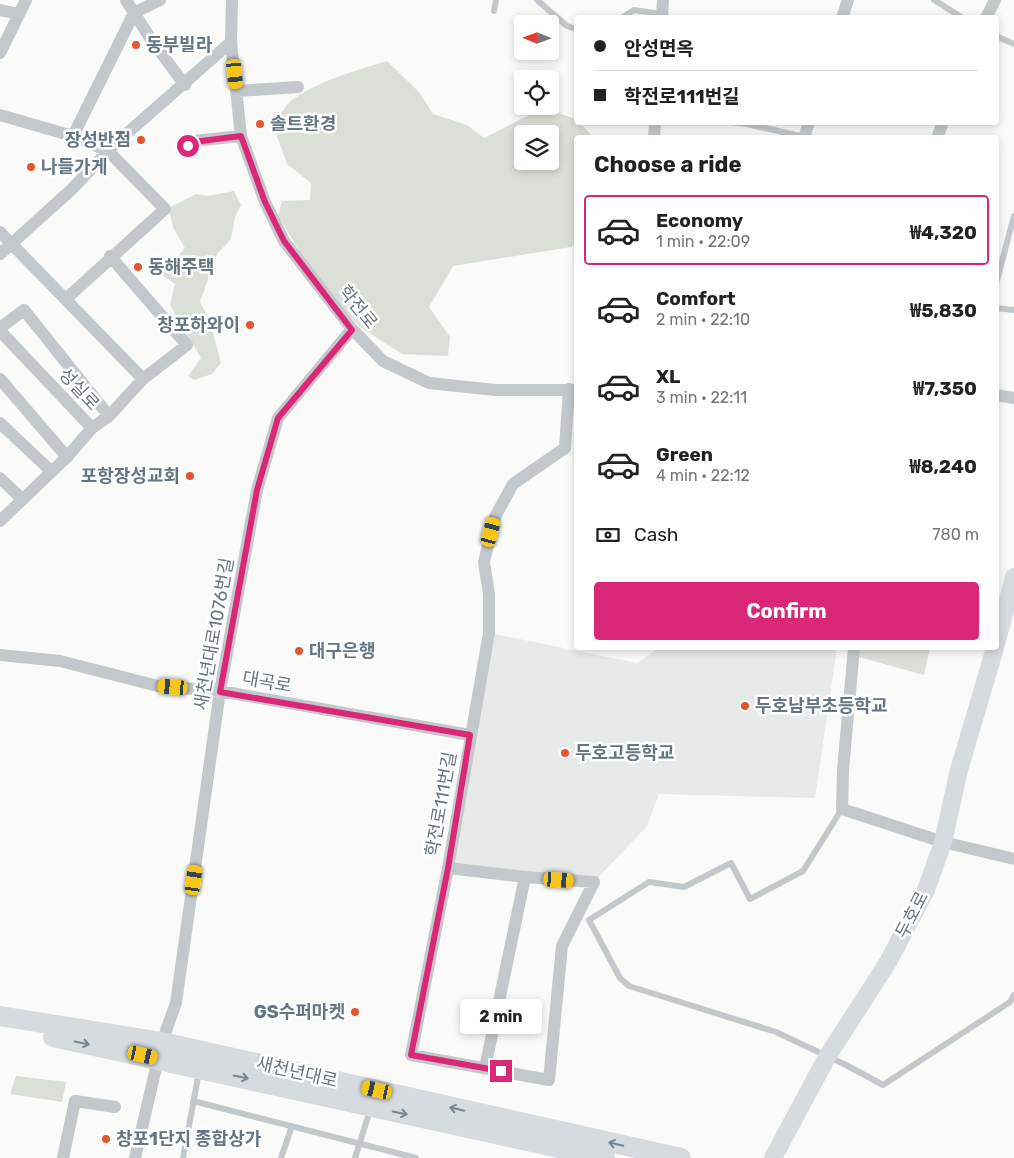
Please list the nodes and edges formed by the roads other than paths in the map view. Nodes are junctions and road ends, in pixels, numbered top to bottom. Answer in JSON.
{"nodes":[{"id":1,"x":26,"y":0,"type":"edge"},
{"id":2,"x":126,"y":0,"type":"edge"},
{"id":3,"x":160,"y":0,"type":"edge"},
{"id":4,"x":232,"y":0,"type":"edge"},
{"id":5,"x":496,"y":0,"type":"edge"},
{"id":6,"x":536,"y":0,"type":"edge"},
{"id":7,"x":662,"y":0,"type":"edge"},
{"id":8,"x":848,"y":0,"type":"edge"},
{"id":9,"x":934,"y":0,"type":"edge"},
{"id":10,"x":994,"y":0,"type":"edge"},
{"id":11,"x":0,"y":10,"type":"edge"},
{"id":12,"x":494,"y":11,"type":"dead end"},
{"id":13,"x":134,"y":13,"type":"junction"},
{"id":14,"x":19,"y":14,"type":"junction"},
{"id":15,"x":626,"y":15,"type":"edge"},
{"id":16,"x":657,"y":15,"type":"edge"},
{"id":17,"x":662,"y":15,"type":"edge"},
{"id":18,"x":843,"y":15,"type":"edge"},
{"id":19,"x":958,"y":15,"type":"edge"},
{"id":20,"x":987,"y":15,"type":"edge"},
{"id":21,"x":574,"y":28,"type":"edge"},
{"id":22,"x":999,"y":37,"type":"edge"},
{"id":23,"x":232,"y":42,"type":"junction"},
{"id":24,"x":1014,"y":44,"type":"edge"},
{"id":25,"x":0,"y":53,"type":"edge"},
{"id":26,"x":185,"y":85,"type":"junction"},
{"id":27,"x":298,"y":87,"type":"dead end"},
{"id":28,"x":237,"y":91,"type":"junction"},
{"id":29,"x":0,"y":115,"type":"edge"},
{"id":30,"x":745,"y":125,"type":"edge"},
{"id":31,"x":794,"y":135,"type":"edge"},
{"id":32,"x":73,"y":136,"type":"junction"},
{"id":33,"x":241,"y":136,"type":"junction"},
{"id":34,"x":188,"y":146,"type":"dead end"},
{"id":35,"x":108,"y":151,"type":"junction"},
{"id":36,"x":1014,"y":216,"type":"edge"},
{"id":37,"x":0,"y":232,"type":"edge"},
{"id":38,"x":12,"y":243,"type":"junction"},
{"id":39,"x":0,"y":254,"type":"edge"},
{"id":40,"x":110,"y":256,"type":"junction"},
{"id":41,"x":999,"y":273,"type":"edge"},
{"id":42,"x":67,"y":298,"type":"junction"},
{"id":43,"x":999,"y":308,"type":"edge"},
{"id":44,"x":1014,"y":310,"type":"edge"},
{"id":45,"x":0,"y":330,"type":"edge"},
{"id":46,"x":352,"y":330,"type":"junction"},
{"id":47,"x":143,"y":379,"type":"junction"},
{"id":48,"x":0,"y":380,"type":"edge"},
{"id":49,"x":573,"y":390,"type":"edge"},
{"id":50,"x":999,"y":396,"type":"edge"},
{"id":51,"x":1014,"y":398,"type":"edge"},
{"id":52,"x":108,"y":416,"type":"junction"},
{"id":53,"x":0,"y":423,"type":"edge"},
{"id":54,"x":92,"y":428,"type":"junction"},
{"id":55,"x":67,"y":456,"type":"junction"},
{"id":56,"x":51,"y":471,"type":"junction"},
{"id":57,"x":0,"y":478,"type":"edge"},
{"id":58,"x":22,"y":499,"type":"junction"},
{"id":59,"x":0,"y":521,"type":"edge"},
{"id":60,"x":1014,"y":577,"type":"edge"},
{"id":61,"x":1005,"y":612,"type":"edge"},
{"id":62,"x":999,"y":635,"type":"edge"},
{"id":63,"x":854,"y":650,"type":"edge"},
{"id":64,"x":995,"y":650,"type":"edge"},
{"id":65,"x":0,"y":655,"type":"edge"},
{"id":66,"x":220,"y":692,"type":"junction"},
{"id":67,"x":470,"y":735,"type":"junction"},
{"id":68,"x":842,"y":809,"type":"junction"},
{"id":69,"x":943,"y":842,"type":"junction"},
{"id":70,"x":1014,"y":859,"type":"edge"},
{"id":71,"x":448,"y":868,"type":"junction"},
{"id":72,"x":525,"y":877,"type":"junction"},
{"id":73,"x":1014,"y":995,"type":"edge"},
{"id":74,"x":0,"y":1016,"type":"edge"},
{"id":75,"x":0,"y":1027,"type":"edge"},
{"id":76,"x":159,"y":1050,"type":"junction"},
{"id":77,"x":827,"y":1057,"type":"junction"},
{"id":78,"x":200,"y":1068,"type":"junction"},
{"id":79,"x":485,"y":1068,"type":"junction"},
{"id":80,"x":193,"y":1101,"type":"junction"},
{"id":81,"x":371,"y":1106,"type":"junction"},
{"id":82,"x":114,"y":1107,"type":"dead end"},
{"id":83,"x":292,"y":1126,"type":"junction"},
{"id":84,"x":361,"y":1144,"type":"junction"},
{"id":85,"x":560,"y":1153,"type":"edge"},
{"id":86,"x":63,"y":1158,"type":"edge"},
{"id":87,"x":135,"y":1158,"type":"edge"},
{"id":88,"x":183,"y":1158,"type":"edge"},
{"id":89,"x":281,"y":1158,"type":"edge"},
{"id":90,"x":355,"y":1158,"type":"edge"},
{"id":91,"x":416,"y":1158,"type":"edge"},
{"id":92,"x":605,"y":1158,"type":"edge"},
{"id":93,"x":680,"y":1158,"type":"edge"},
{"id":94,"x":773,"y":1158,"type":"edge"}],
"edges":[{"from":1,"to":14,"type":"street"},
{"from":2,"to":13,"type":"street"},
{"from":3,"to":13,"type":"street"},
{"from":4,"to":23,"type":"street","name":"학전로"},
{"from":5,"to":12,"type":"lane"},
{"from":6,"to":21,"type":"lane"},
{"from":7,"to":17,"type":"street"},
{"from":8,"to":18,"type":"street"},
{"from":9,"to":19,"type":"lane"},
{"from":10,"to":20,"type":"street"},
{"from":11,"to":14,"type":"street"},
{"from":13,"to":26,"type":"street"},
{"from":13,"to":32,"type":"street"},
{"from":14,"to":25,"type":"street"},
{"from":15,"to":16,"type":"lane"},
{"from":22,"to":24,"type":"lane"},
{"from":23,"to":26,"type":"street"},
{"from":23,"to":28,"type":"street","name":"학전로"},
{"from":26,"to":35,"type":"street"},
{"from":27,"to":28,"type":"street"},
{"from":28,"to":33,"type":"street","name":"학전로"},
{"from":29,"to":32,"type":"street"},
{"from":30,"to":31,"type":"lane"},
{"from":32,"to":35,"type":"street"},
{"from":33,"to":34,"type":"street"},
{"from":33,"to":46,"type":"street","name":"학전로"},
{"from":35,"to":38,"type":"street"},
{"from":35,"to":40,"type":"street"},
{"from":36,"to":41,"type":"lane"},
{"from":37,"to":38,"type":"street"},
{"from":38,"to":39,"type":"street"},
{"from":38,"to":42,"type":"street"},
{"from":40,"to":42,"type":"street"},
{"from":40,"to":47,"type":"street"},
{"from":42,"to":47,"type":"street"},
{"from":43,"to":44,"type":"lane"},
{"from":45,"to":52,"type":"street"},
{"from":45,"to":54,"type":"street","name":"성실로"},
{"from":46,"to":49,"type":"street","name":"학전로"},
{"from":46,"to":66,"type":"street","name":"새천년대로1076번길"},
{"from":47,"to":52,"type":"street"},
{"from":48,"to":55,"type":"street"},
{"from":49,"to":67,"type":"street","name":"학전로111번길"},
{"from":50,"to":51,"type":"street"},
{"from":52,"to":54,"type":"street"},
{"from":53,"to":56,"type":"street"},
{"from":54,"to":55,"type":"street","name":"성실로"},
{"from":55,"to":56,"type":"street","name":"성실로"},
{"from":56,"to":58,"type":"street","name":"성실로"},
{"from":57,"to":58,"type":"street"},
{"from":58,"to":59,"type":"street","name":"성실로"},
{"from":60,"to":61,"type":"street","name":"두호로"},
{"from":61,"to":62,"type":"street","name":"두호로"},
{"from":63,"to":68,"type":"street"},
{"from":64,"to":69,"type":"street","name":"두호로"},
{"from":65,"to":66,"type":"street","name":"대곡로"},
{"from":66,"to":67,"type":"street","name":"대곡로"},
{"from":66,"to":76,"type":"street","name":"새천년대로1076번길"},
{"from":67,"to":71,"type":"street","name":"학전로111번길"},
{"from":68,"to":69,"type":"street"},
{"from":68,"to":77,"type":"lane"},
{"from":69,"to":70,"type":"street"},
{"from":69,"to":77,"type":"street","name":"두호로"},
{"from":71,"to":72,"type":"street"},
{"from":71,"to":79,"type":"street","name":"학전로111번길"},
{"from":72,"to":79,"type":"street"},
{"from":72,"to":79,"type":"street","name":"학전로111번길"},
{"from":73,"to":77,"type":"lane"},
{"from":74,"to":76,"type":"main road","name":"새천년대로"},
{"from":75,"to":76,"type":"main road","name":"새천년대로","one_way":true},
{"from":76,"to":78,"type":"main road","name":"새천년대로"},
{"from":76,"to":87,"type":"street","name":"새천년대로1076번길"},
{"from":93,"to":76,"type":"main road","name":"새천년대로","one_way":true},
{"from":77,"to":94,"type":"street","name":"두호로"},
{"from":78,"to":80,"type":"lane"},
{"from":78,"to":81,"type":"main road","name":"새천년대로","one_way":true},
{"from":80,"to":83,"type":"lane"},
{"from":80,"to":88,"type":"lane"},
{"from":81,"to":84,"type":"lane"},
{"from":81,"to":85,"type":"main road","name":"새천년대로","one_way":true},
{"from":82,"to":86,"type":"street"},
{"from":83,"to":84,"type":"lane"},
{"from":83,"to":89,"type":"lane"},
{"from":84,"to":90,"type":"lane"},
{"from":84,"to":91,"type":"lane"},
{"from":85,"to":92,"type":"main road","name":"새천년대로"}]}
